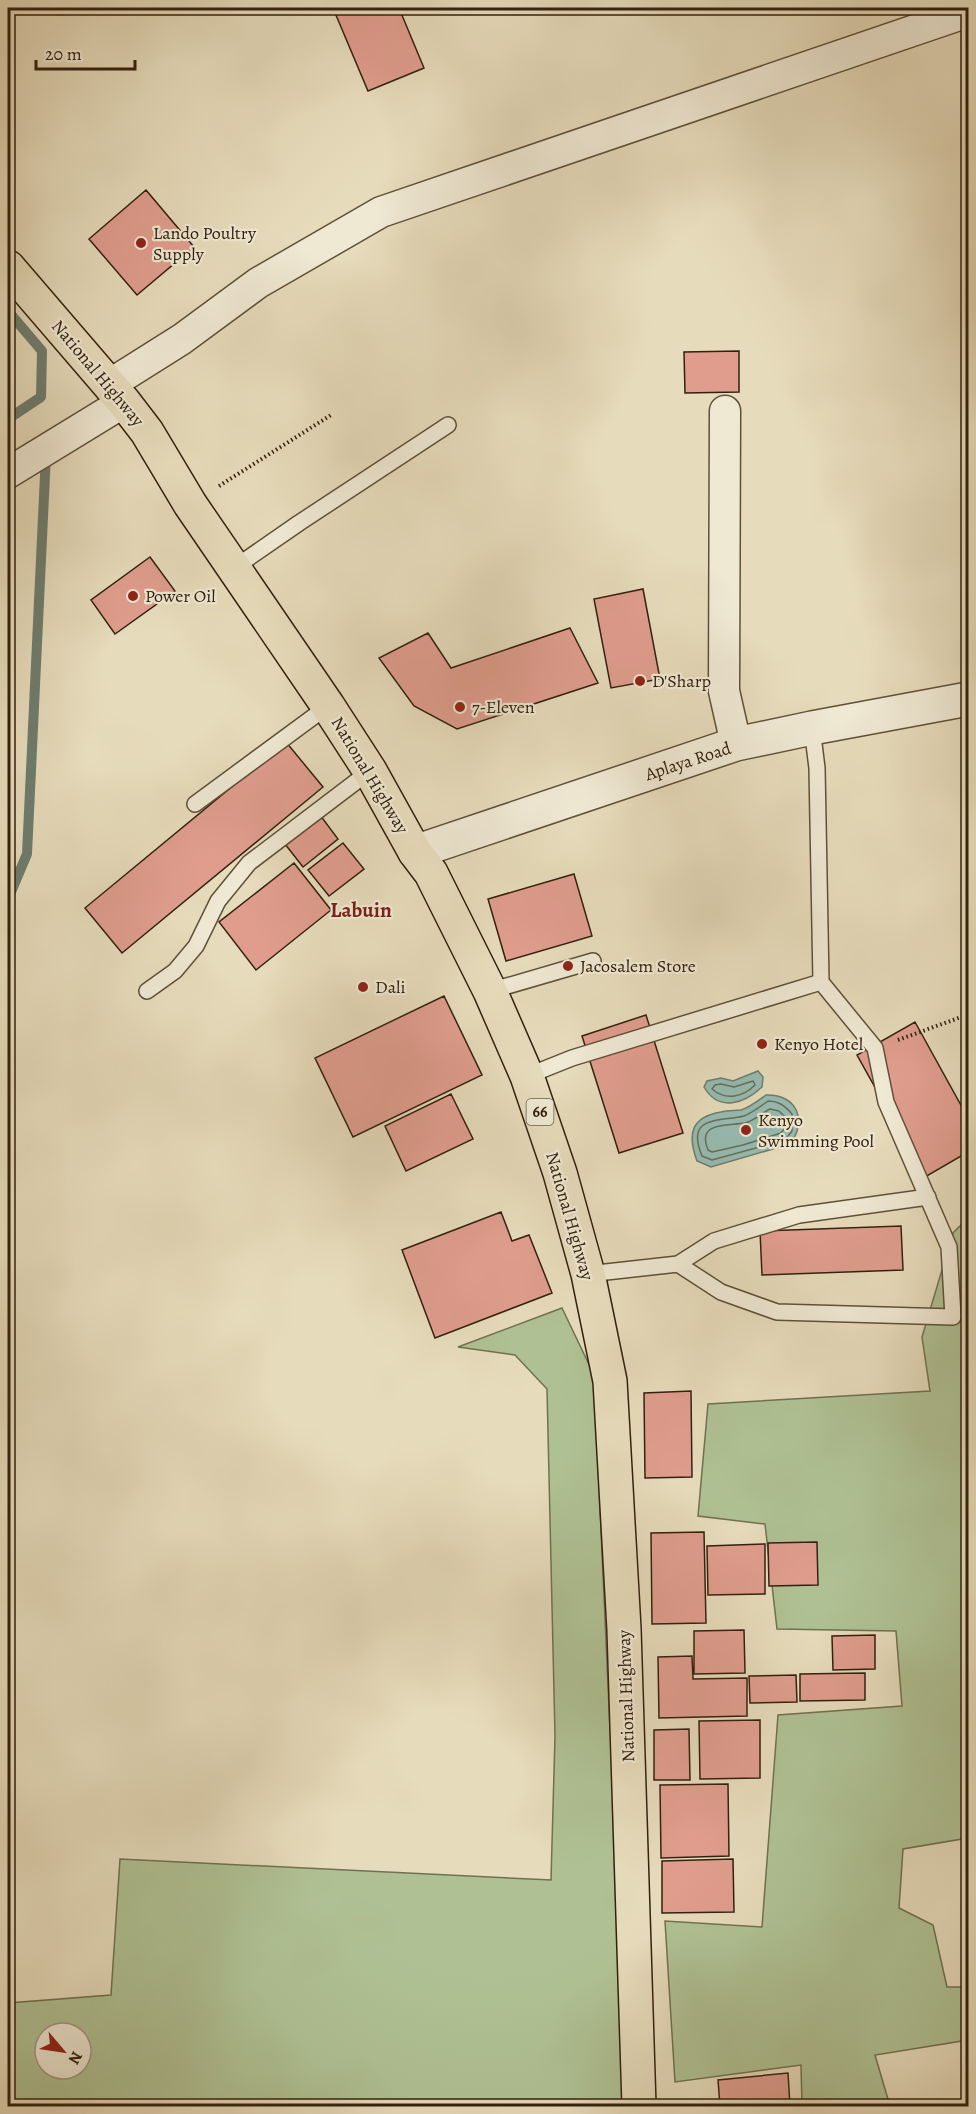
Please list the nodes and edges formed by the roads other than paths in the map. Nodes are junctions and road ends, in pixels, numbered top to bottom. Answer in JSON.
{"nodes":[{"id":1,"x":969,"y":12,"type":"edge"},
{"id":2,"x":8,"y":267,"type":"edge"},
{"id":3,"x":117,"y":393,"type":"junction"},
{"id":4,"x":725,"y":411,"type":"dead end"},
{"id":5,"x":448,"y":425,"type":"dead end"},
{"id":6,"x":8,"y":473,"type":"edge"},
{"id":7,"x":234,"y":568,"type":"junction"},
{"id":8,"x":969,"y":699,"type":"edge"},
{"id":9,"x":328,"y":706,"type":"junction"},
{"id":10,"x":812,"y":728,"type":"junction"},
{"id":11,"x":736,"y":744,"type":"junction"},
{"id":12,"x":370,"y":771,"type":"junction"},
{"id":13,"x":195,"y":804,"type":"dead end"},
{"id":14,"x":415,"y":852,"type":"junction"},
{"id":15,"x":593,"y":961,"type":"dead end"},
{"id":16,"x":821,"y":982,"type":"junction"},
{"id":17,"x":147,"y":991,"type":"dead end"},
{"id":18,"x":490,"y":991,"type":"junction"},
{"id":19,"x":527,"y":1076,"type":"junction"},
{"id":20,"x":928,"y":1197,"type":"junction"},
{"id":21,"x":678,"y":1264,"type":"junction"},
{"id":22,"x":588,"y":1274,"type":"junction"},
{"id":23,"x":639,"y":2106,"type":"edge"}],
"edges":[{"from":1,"to":3,"type":"street"},
{"from":2,"to":3,"type":"main road","name":"National Highway","number":"66"},
{"from":3,"to":6,"type":"street"},
{"from":3,"to":7,"type":"main road","name":"National Highway","number":"66"},
{"from":4,"to":11,"type":"street"},
{"from":5,"to":7,"type":"lane"},
{"from":7,"to":9,"type":"main road","name":"National Highway","number":"66"},
{"from":8,"to":10,"type":"street","name":"Aplaya Road"},
{"from":9,"to":12,"type":"main road","name":"National Highway","number":"66"},
{"from":9,"to":13,"type":"lane"},
{"from":10,"to":11,"type":"street","name":"Aplaya Road"},
{"from":10,"to":16,"type":"lane"},
{"from":11,"to":14,"type":"street","name":"Aplaya Road"},
{"from":12,"to":14,"type":"main road","name":"National Highway","number":"66"},
{"from":12,"to":17,"type":"lane"},
{"from":14,"to":18,"type":"main road","name":"National Highway","number":"66"},
{"from":15,"to":18,"type":"lane"},
{"from":16,"to":19,"type":"lane"},
{"from":16,"to":20,"type":"lane"},
{"from":18,"to":19,"type":"main road","name":"National Highway","number":"66"},
{"from":19,"to":22,"type":"main road","name":"National Highway","number":"66"},
{"from":20,"to":21,"type":"lane"},
{"from":20,"to":21,"type":"lane"},
{"from":21,"to":22,"type":"lane"},
{"from":22,"to":23,"type":"main road","name":"National Highway","number":"66"}]}
